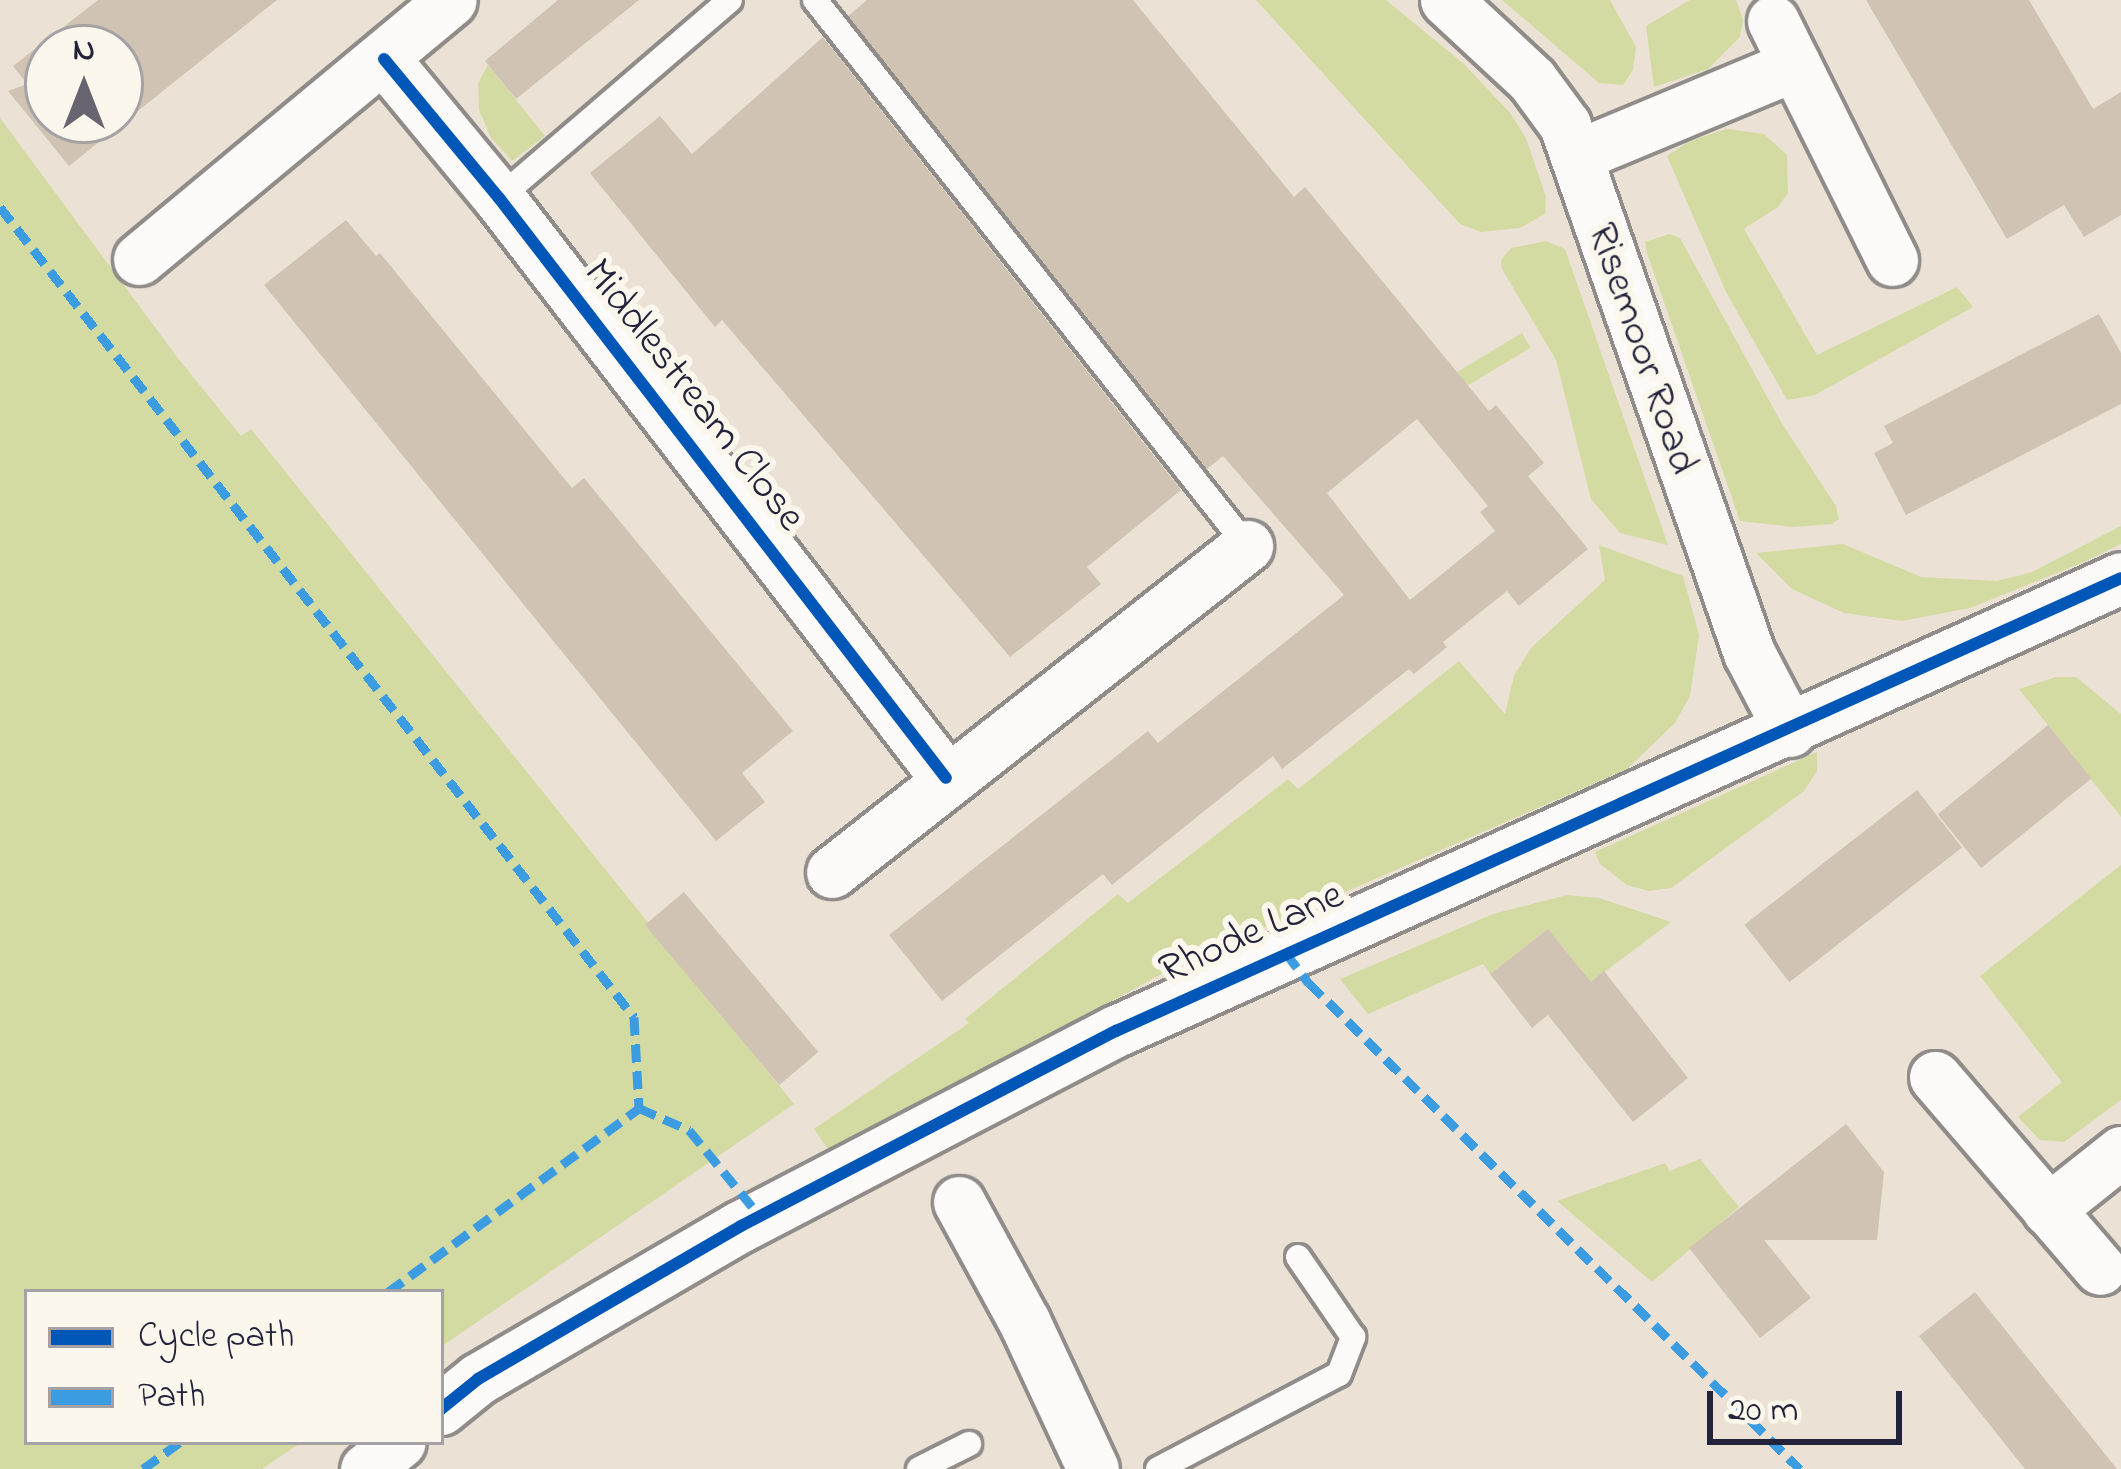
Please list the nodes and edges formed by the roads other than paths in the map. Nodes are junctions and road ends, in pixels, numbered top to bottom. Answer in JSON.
{"nodes":[{"id":1,"x":451,"y":0,"type":"edge"},
{"id":2,"x":730,"y":0,"type":"edge"},
{"id":3,"x":815,"y":0,"type":"edge"},
{"id":4,"x":1446,"y":0,"type":"edge"},
{"id":5,"x":384,"y":59,"type":"junction"},
{"id":6,"x":1576,"y":156,"type":"junction"},
{"id":7,"x":499,"y":198,"type":"junction"},
{"id":8,"x":139,"y":259,"type":"dead end"},
{"id":9,"x":1892,"y":260,"type":"dead end"},
{"id":10,"x":1247,"y":546,"type":"joint"},
{"id":11,"x":2116,"y":592,"type":"edge"},
{"id":12,"x":1790,"y":731,"type":"junction"},
{"id":13,"x":946,"y":778,"type":"junction"},
{"id":14,"x":832,"y":872,"type":"dead end"},
{"id":15,"x":1935,"y":1077,"type":"dead end"},
{"id":16,"x":2121,"y":1152,"type":"edge"},
{"id":17,"x":959,"y":1202,"type":"dead end"},
{"id":18,"x":2048,"y":1210,"type":"junction"},
{"id":19,"x":1298,"y":1257,"type":"dead end"},
{"id":20,"x":2100,"y":1269,"type":"dead end"},
{"id":21,"x":444,"y":1407,"type":"edge"},
{"id":22,"x":969,"y":1444,"type":"dead end"},
{"id":23,"x":396,"y":1445,"type":"edge"},
{"id":24,"x":366,"y":1469,"type":"edge"},
{"id":25,"x":919,"y":1469,"type":"edge"},
{"id":26,"x":1093,"y":1469,"type":"edge"},
{"id":27,"x":1158,"y":1469,"type":"edge"}],
"edges":[{"from":1,"to":5,"type":"street"},
{"from":2,"to":7,"type":"lane"},
{"from":3,"to":10,"type":"lane"},
{"from":4,"to":6,"type":"street","name":"Risemoor Road"},
{"from":5,"to":7,"type":"street","name":"Middlestream Close"},
{"from":5,"to":8,"type":"street"},
{"from":6,"to":9,"type":"street"},
{"from":6,"to":12,"type":"street","name":"Risemoor Road"},
{"from":7,"to":13,"type":"street","name":"Middlestream Close"},
{"from":10,"to":13,"type":"street"},
{"from":11,"to":12,"type":"street","name":"Rhode Lane"},
{"from":12,"to":21,"type":"street","name":"Rhode Lane"},
{"from":13,"to":14,"type":"street"},
{"from":15,"to":18,"type":"street"},
{"from":16,"to":18,"type":"street"},
{"from":17,"to":26,"type":"street"},
{"from":18,"to":20,"type":"street"},
{"from":19,"to":27,"type":"lane"},
{"from":22,"to":25,"type":"lane"},
{"from":23,"to":24,"type":"street"}]}
